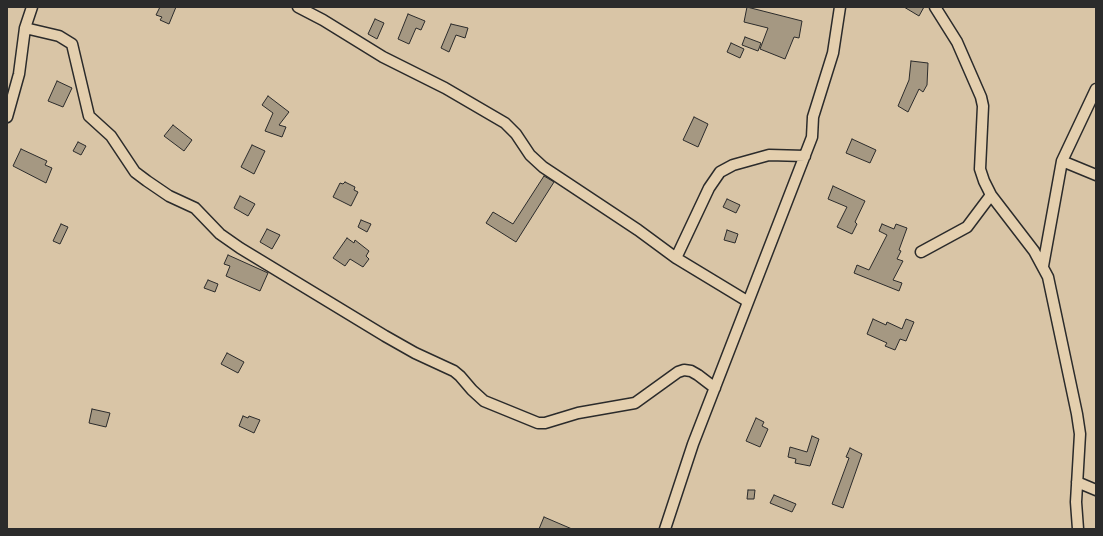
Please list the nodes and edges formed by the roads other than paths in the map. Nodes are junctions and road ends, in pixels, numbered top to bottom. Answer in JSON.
{"nodes":[{"id":1,"x":32,"y":7,"type":"edge"},
{"id":2,"x":298,"y":7,"type":"edge"},
{"id":3,"x":840,"y":7,"type":"edge"},
{"id":4,"x":935,"y":7,"type":"edge"},
{"id":5,"x":25,"y":28,"type":"junction"},
{"id":6,"x":1096,"y":89,"type":"edge"},
{"id":7,"x":7,"y":117,"type":"edge"},
{"id":8,"x":805,"y":156,"type":"junction"},
{"id":9,"x":1062,"y":161,"type":"junction"},
{"id":10,"x":1096,"y":176,"type":"edge"},
{"id":11,"x":991,"y":195,"type":"junction"},
{"id":12,"x":921,"y":252,"type":"dead end"},
{"id":13,"x":676,"y":258,"type":"junction"},
{"id":14,"x":1043,"y":266,"type":"junction"},
{"id":15,"x":747,"y":301,"type":"junction"},
{"id":16,"x":715,"y":388,"type":"junction"},
{"id":17,"x":1077,"y":482,"type":"junction"},
{"id":18,"x":1096,"y":490,"type":"edge"},
{"id":19,"x":665,"y":529,"type":"edge"},
{"id":20,"x":1078,"y":529,"type":"edge"}],
"edges":[{"from":1,"to":5,"type":"street"},
{"from":2,"to":13,"type":"street"},
{"from":3,"to":8,"type":"street"},
{"from":4,"to":11,"type":"street"},
{"from":5,"to":7,"type":"street"},
{"from":5,"to":16,"type":"street"},
{"from":6,"to":9,"type":"street"},
{"from":8,"to":13,"type":"street"},
{"from":8,"to":15,"type":"street"},
{"from":9,"to":10,"type":"street"},
{"from":9,"to":14,"type":"street"},
{"from":11,"to":12,"type":"street"},
{"from":11,"to":14,"type":"street"},
{"from":13,"to":15,"type":"street"},
{"from":14,"to":17,"type":"street"},
{"from":15,"to":16,"type":"street"},
{"from":16,"to":19,"type":"street"},
{"from":17,"to":18,"type":"street"},
{"from":17,"to":20,"type":"street"}]}
